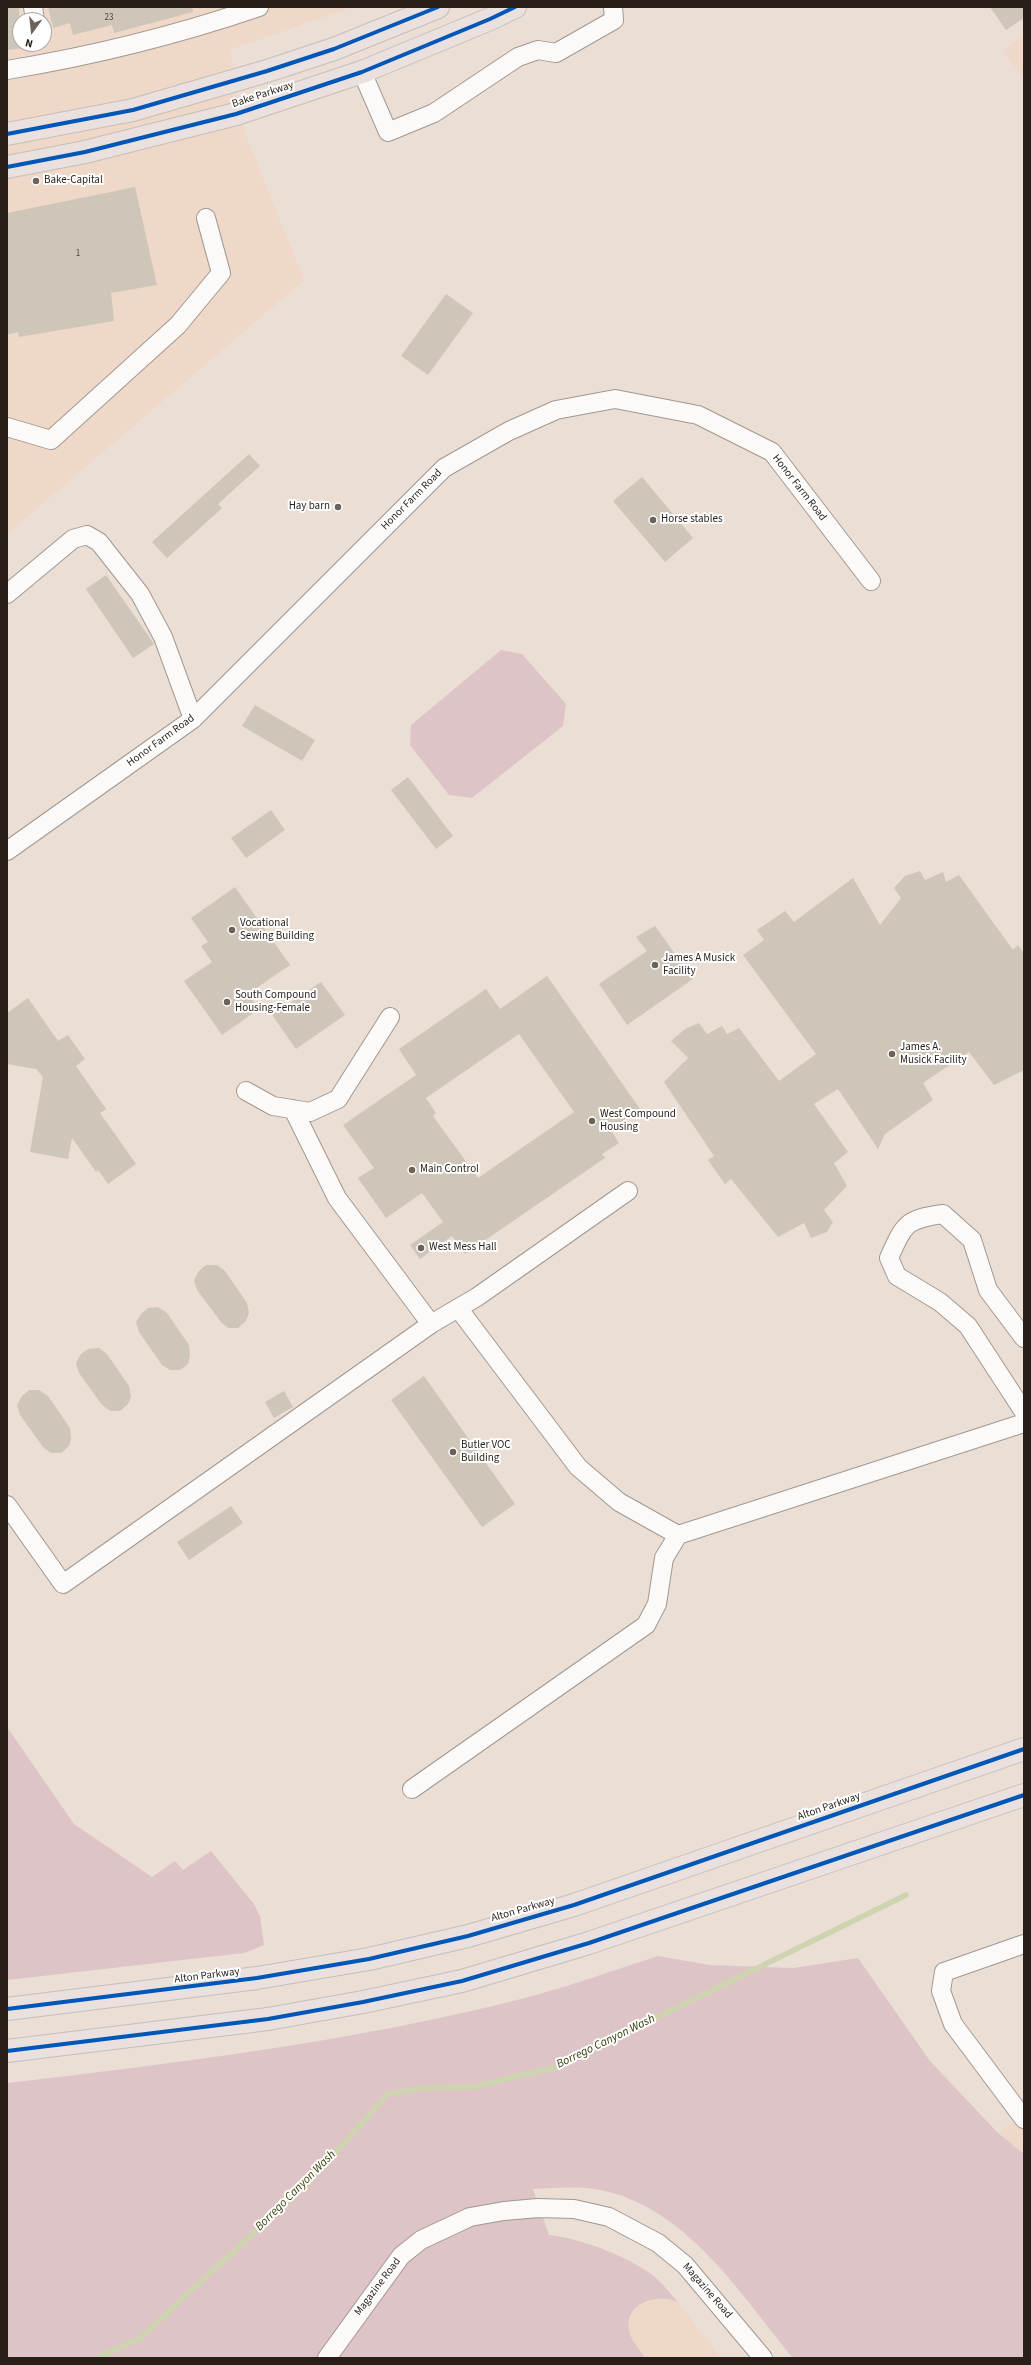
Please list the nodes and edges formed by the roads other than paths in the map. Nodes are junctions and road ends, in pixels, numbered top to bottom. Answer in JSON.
{"nodes":[{"id":1,"x":259,"y":7,"type":"edge"},
{"id":2,"x":438,"y":7,"type":"edge"},
{"id":3,"x":515,"y":7,"type":"edge"},
{"id":4,"x":614,"y":14,"type":"edge"},
{"id":5,"x":7,"y":70,"type":"edge"},
{"id":6,"x":362,"y":72,"type":"junction"},
{"id":7,"x":7,"y":134,"type":"edge"},
{"id":8,"x":7,"y":167,"type":"edge"},
{"id":9,"x":206,"y":218,"type":"dead end"},
{"id":10,"x":7,"y":427,"type":"edge"},
{"id":11,"x":870,"y":581,"type":"dead end"},
{"id":12,"x":7,"y":594,"type":"edge"},
{"id":13,"x":193,"y":719,"type":"junction"},
{"id":14,"x":7,"y":851,"type":"edge"},
{"id":15,"x":390,"y":1017,"type":"dead end"},
{"id":16,"x":246,"y":1091,"type":"dead end"},
{"id":17,"x":292,"y":1109,"type":"junction"},
{"id":18,"x":628,"y":1192,"type":"dead end"},
{"id":19,"x":458,"y":1308,"type":"junction"},
{"id":20,"x":431,"y":1324,"type":"junction"},
{"id":21,"x":1024,"y":1338,"type":"edge"},
{"id":22,"x":1024,"y":1412,"type":"edge"},
{"id":23,"x":1024,"y":1423,"type":"edge"},
{"id":24,"x":7,"y":1505,"type":"edge"},
{"id":25,"x":678,"y":1535,"type":"junction"},
{"id":26,"x":1024,"y":1749,"type":"edge"},
{"id":27,"x":412,"y":1789,"type":"dead end"},
{"id":28,"x":1024,"y":1795,"type":"edge"},
{"id":29,"x":1024,"y":1944,"type":"edge"},
{"id":30,"x":7,"y":2009,"type":"edge"},
{"id":31,"x":7,"y":2051,"type":"edge"},
{"id":32,"x":1024,"y":2119,"type":"edge"},
{"id":33,"x":327,"y":2358,"type":"edge"},
{"id":34,"x":763,"y":2358,"type":"edge"}],
"edges":[{"from":1,"to":5,"type":"street"},
{"from":2,"to":7,"type":"main road","name":"Bake Parkway"},
{"from":3,"to":6,"type":"main road","name":"Bake Parkway"},
{"from":4,"to":6,"type":"street"},
{"from":6,"to":8,"type":"main road","name":"Bake Parkway"},
{"from":9,"to":10,"type":"street"},
{"from":11,"to":13,"type":"street","name":"Honor Farm Road"},
{"from":12,"to":13,"type":"street"},
{"from":13,"to":14,"type":"street","name":"Honor Farm Road"},
{"from":15,"to":17,"type":"street"},
{"from":16,"to":17,"type":"street"},
{"from":17,"to":20,"type":"street"},
{"from":18,"to":19,"type":"street"},
{"from":19,"to":20,"type":"street"},
{"from":19,"to":25,"type":"street"},
{"from":20,"to":24,"type":"street"},
{"from":21,"to":22,"type":"street"},
{"from":23,"to":25,"type":"street"},
{"from":25,"to":27,"type":"street"},
{"from":26,"to":30,"type":"main road","name":"Alton Parkway"},
{"from":28,"to":31,"type":"main road"},
{"from":29,"to":32,"type":"street"},
{"from":33,"to":34,"type":"street","name":"Magazine Road"}]}
